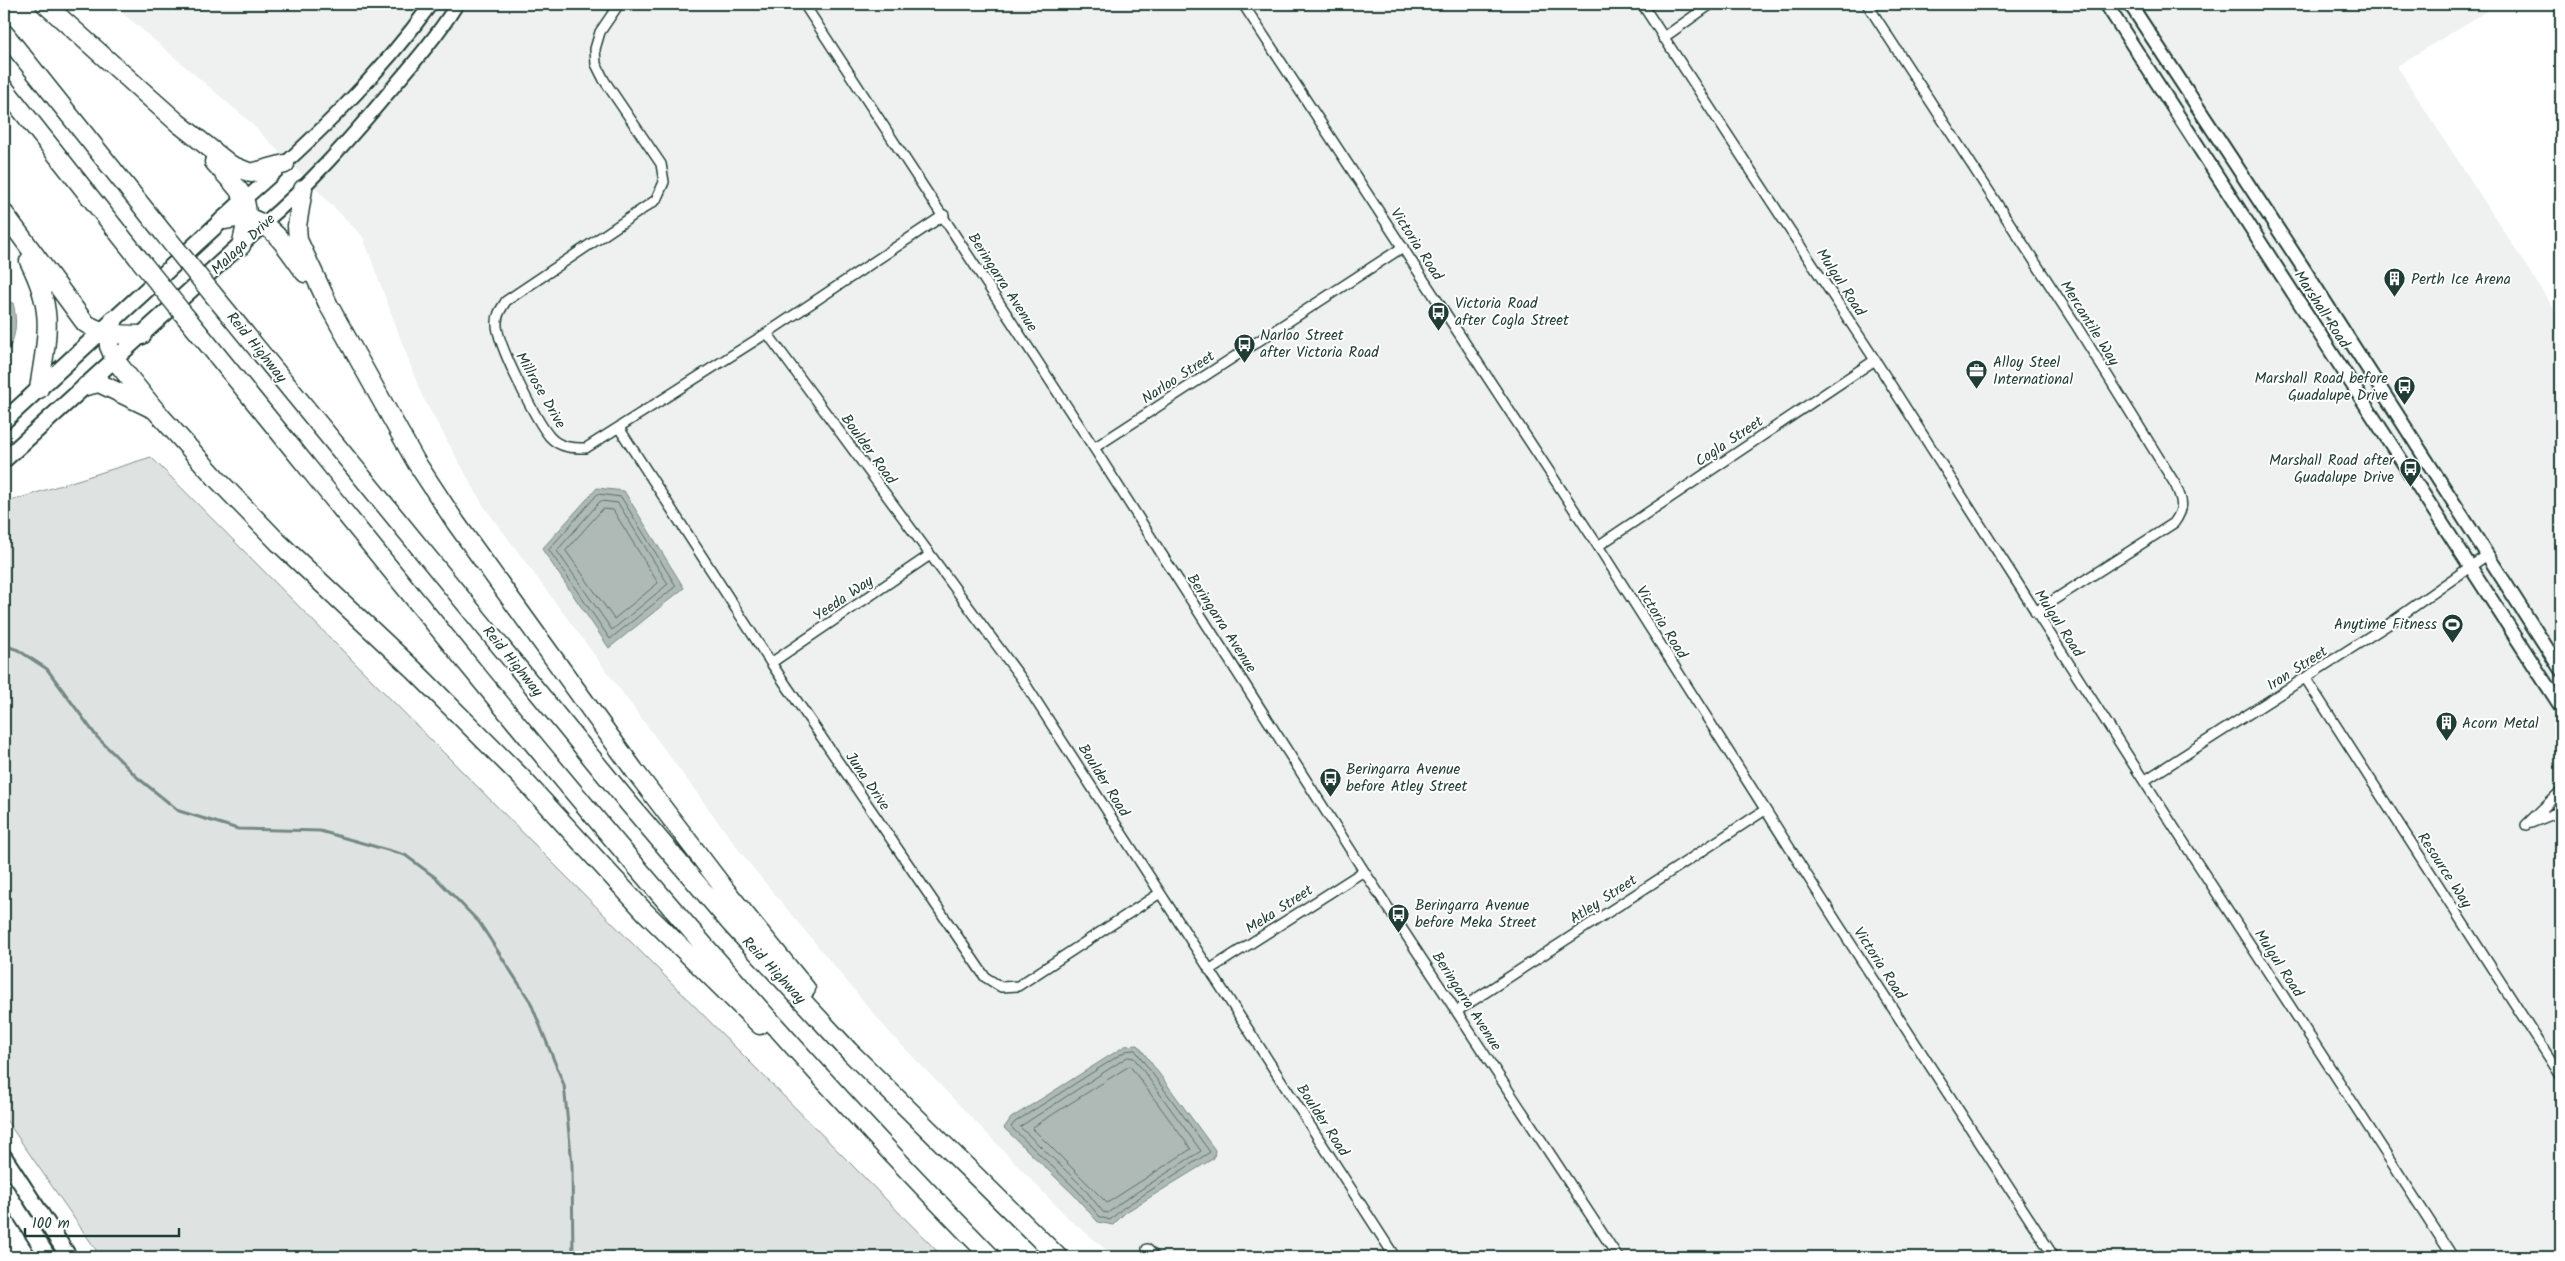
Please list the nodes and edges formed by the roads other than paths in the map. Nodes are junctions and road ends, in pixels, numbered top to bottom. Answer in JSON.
{"nodes":[{"id":1,"x":45,"y":4,"type":"edge"},
{"id":2,"x":430,"y":4,"type":"edge"},
{"id":3,"x":457,"y":4,"type":"edge"},
{"id":4,"x":619,"y":4,"type":"edge"},
{"id":5,"x":804,"y":4,"type":"edge"},
{"id":6,"x":1244,"y":4,"type":"edge"},
{"id":7,"x":1642,"y":4,"type":"edge"},
{"id":8,"x":1711,"y":4,"type":"edge"},
{"id":9,"x":1867,"y":4,"type":"edge"},
{"id":10,"x":2106,"y":4,"type":"edge"},
{"id":11,"x":2130,"y":4,"type":"edge"},
{"id":12,"x":4,"y":33,"type":"edge"},
{"id":13,"x":1663,"y":38,"type":"junction"},
{"id":14,"x":4,"y":88,"type":"edge"},
{"id":15,"x":178,"y":123,"type":"junction"},
{"id":16,"x":285,"y":164,"type":"junction"},
{"id":17,"x":303,"y":189,"type":"junction"},
{"id":18,"x":246,"y":199,"type":"junction"},
{"id":19,"x":4,"y":213,"type":"edge"},
{"id":20,"x":944,"y":215,"type":"junction"},
{"id":21,"x":224,"y":220,"type":"junction"},
{"id":22,"x":255,"y":222,"type":"junction"},
{"id":23,"x":241,"y":246,"type":"joint"},
{"id":24,"x":1403,"y":247,"type":"junction"},
{"id":25,"x":329,"y":306,"type":"junction"},
{"id":26,"x":107,"y":328,"type":"junction"},
{"id":27,"x":766,"y":333,"type":"junction"},
{"id":28,"x":142,"y":335,"type":"junction"},
{"id":29,"x":115,"y":360,"type":"junction"},
{"id":30,"x":1875,"y":360,"type":"junction"},
{"id":31,"x":86,"y":386,"type":"junction"},
{"id":32,"x":39,"y":389,"type":"junction"},
{"id":33,"x":156,"y":411,"type":"junction"},
{"id":34,"x":4,"y":421,"type":"edge"},
{"id":35,"x":618,"y":428,"type":"junction"},
{"id":36,"x":1094,"y":448,"type":"junction"},
{"id":37,"x":4,"y":460,"type":"edge"},
{"id":38,"x":1598,"y":546,"type":"junction"},
{"id":39,"x":930,"y":556,"type":"junction"},
{"id":40,"x":2487,"y":556,"type":"junction"},
{"id":41,"x":2470,"y":567,"type":"junction"},
{"id":42,"x":2036,"y":612,"type":"junction"},
{"id":43,"x":772,"y":663,"type":"junction"},
{"id":44,"x":2561,"y":670,"type":"edge"},
{"id":45,"x":2306,"y":679,"type":"junction"},
{"id":46,"x":2561,"y":706,"type":"edge"},
{"id":47,"x":2144,"y":781,"type":"junction"},
{"id":48,"x":2561,"y":791,"type":"edge"},
{"id":49,"x":1765,"y":810,"type":"junction"},
{"id":50,"x":2561,"y":811,"type":"edge"},
{"id":51,"x":1364,"y":871,"type":"junction"},
{"id":52,"x":1160,"y":893,"type":"junction"},
{"id":53,"x":1209,"y":970,"type":"junction"},
{"id":54,"x":1457,"y":1011,"type":"junction"},
{"id":55,"x":2561,"y":1076,"type":"edge"},
{"id":56,"x":900,"y":1101,"type":"junction"},
{"id":57,"x":878,"y":1141,"type":"junction"},
{"id":58,"x":4,"y":1157,"type":"edge"},
{"id":59,"x":4,"y":1188,"type":"edge"},
{"id":60,"x":1148,"y":1248,"type":"dead end"},
{"id":61,"x":48,"y":1257,"type":"edge"},
{"id":62,"x":69,"y":1257,"type":"edge"},
{"id":63,"x":991,"y":1257,"type":"edge"},
{"id":64,"x":1058,"y":1257,"type":"edge"},
{"id":65,"x":1155,"y":1257,"type":"edge"},
{"id":66,"x":1395,"y":1257,"type":"edge"},
{"id":67,"x":1618,"y":1257,"type":"edge"},
{"id":68,"x":2054,"y":1257,"type":"edge"},
{"id":69,"x":2453,"y":1257,"type":"edge"}],
"edges":[{"from":1,"to":15,"type":"highway"},
{"from":2,"to":16,"type":"main road","name":"Malaga Drive"},
{"from":3,"to":17,"type":"main road","name":"Malaga Drive"},
{"from":4,"to":35,"type":"street","name":"Millrose Drive"},
{"from":5,"to":20,"type":"street","name":"Beringarra Avenue"},
{"from":6,"to":24,"type":"street","name":"Victoria Road"},
{"from":7,"to":13,"type":"street","name":"Mulgul Road"},
{"from":8,"to":13,"type":"street"},
{"from":9,"to":42,"type":"street","name":"Mercantile Way"},
{"from":10,"to":41,"type":"main road","name":"Marshall Road"},
{"from":11,"to":40,"type":"main road","name":"Marshall Road"},
{"from":12,"to":56,"type":"highway","name":"Reid Highway","bridge":true},
{"from":13,"to":30,"type":"street","name":"Mulgul Road"},
{"from":14,"to":57,"type":"highway","bridge":true},
{"from":15,"to":16,"type":"highway"},
{"from":15,"to":18,"type":"highway"},
{"from":16,"to":18,"type":"main road","name":"Malaga Drive"},
{"from":17,"to":22,"type":"main road","name":"Malaga Drive"},
{"from":17,"to":25,"type":"highway"},
{"from":18,"to":21,"type":"main road","name":"Malaga Drive"},
{"from":18,"to":22,"type":"highway"},
{"from":19,"to":26,"type":"highway"},
{"from":19,"to":32,"type":"highway"},
{"from":20,"to":27,"type":"street","name":"Millrose Drive"},
{"from":20,"to":36,"type":"street","name":"Beringarra Avenue"},
{"from":21,"to":22,"type":"highway"},
{"from":21,"to":26,"type":"main road","name":"Malaga Drive"},
{"from":22,"to":23,"type":"highway"},
{"from":22,"to":25,"type":"highway"},
{"from":23,"to":28,"type":"main road","name":"Malaga Drive"},
{"from":24,"to":36,"type":"street","name":"Narloo Street"},
{"from":24,"to":38,"type":"street","name":"Victoria Road"},
{"from":25,"to":56,"type":"highway"},
{"from":26,"to":28,"type":"highway"},
{"from":26,"to":29,"type":"highway"},
{"from":26,"to":32,"type":"main road","name":"Malaga Drive"},
{"from":27,"to":35,"type":"street","name":"Millrose Drive"},
{"from":27,"to":39,"type":"street","name":"Boulder Road"},
{"from":28,"to":29,"type":"main road","name":"Malaga Drive"},
{"from":29,"to":31,"type":"main road","name":"Malaga Drive"},
{"from":29,"to":33,"type":"highway"},
{"from":30,"to":38,"type":"street","name":"Cogla Street"},
{"from":30,"to":42,"type":"street","name":"Mulgul Road"},
{"from":31,"to":33,"type":"highway"},
{"from":31,"to":37,"type":"main road","name":"Malaga Drive"},
{"from":32,"to":34,"type":"main road","name":"Malaga Drive"},
{"from":33,"to":57,"type":"highway"},
{"from":35,"to":43,"type":"street","name":"Juna Drive"},
{"from":36,"to":51,"type":"street","name":"Beringarra Avenue"},
{"from":38,"to":49,"type":"street","name":"Victoria Road"},
{"from":39,"to":43,"type":"street","name":"Yeeda Way"},
{"from":39,"to":52,"type":"street","name":"Boulder Road"},
{"from":40,"to":41,"type":"street","name":"Iron Street"},
{"from":40,"to":44,"type":"main road","name":"Marshall Road"},
{"from":41,"to":45,"type":"street","name":"Iron Street"},
{"from":41,"to":46,"type":"main road","name":"Marshall Road"},
{"from":42,"to":47,"type":"street","name":"Mulgul Road"},
{"from":43,"to":52,"type":"street","name":"Juna Drive"},
{"from":45,"to":47,"type":"street","name":"Iron Street"},
{"from":45,"to":55,"type":"street","name":"Resource Way"},
{"from":47,"to":69,"type":"street","name":"Mulgul Road"},
{"from":48,"to":50,"type":"street"},
{"from":49,"to":54,"type":"street","name":"Atley Street"},
{"from":49,"to":68,"type":"street","name":"Victoria Road"},
{"from":51,"to":53,"type":"street","name":"Meka Street"},
{"from":51,"to":54,"type":"street","name":"Beringarra Avenue"},
{"from":52,"to":53,"type":"street","name":"Boulder Road"},
{"from":53,"to":66,"type":"street","name":"Boulder Road"},
{"from":54,"to":67,"type":"street","name":"Beringarra Avenue"},
{"from":56,"to":64,"type":"highway","name":"Reid Highway"},
{"from":57,"to":63,"type":"highway"},
{"from":58,"to":62,"type":"main road"},
{"from":59,"to":61,"type":"main road"},
{"from":60,"to":65,"type":"street"}]}
